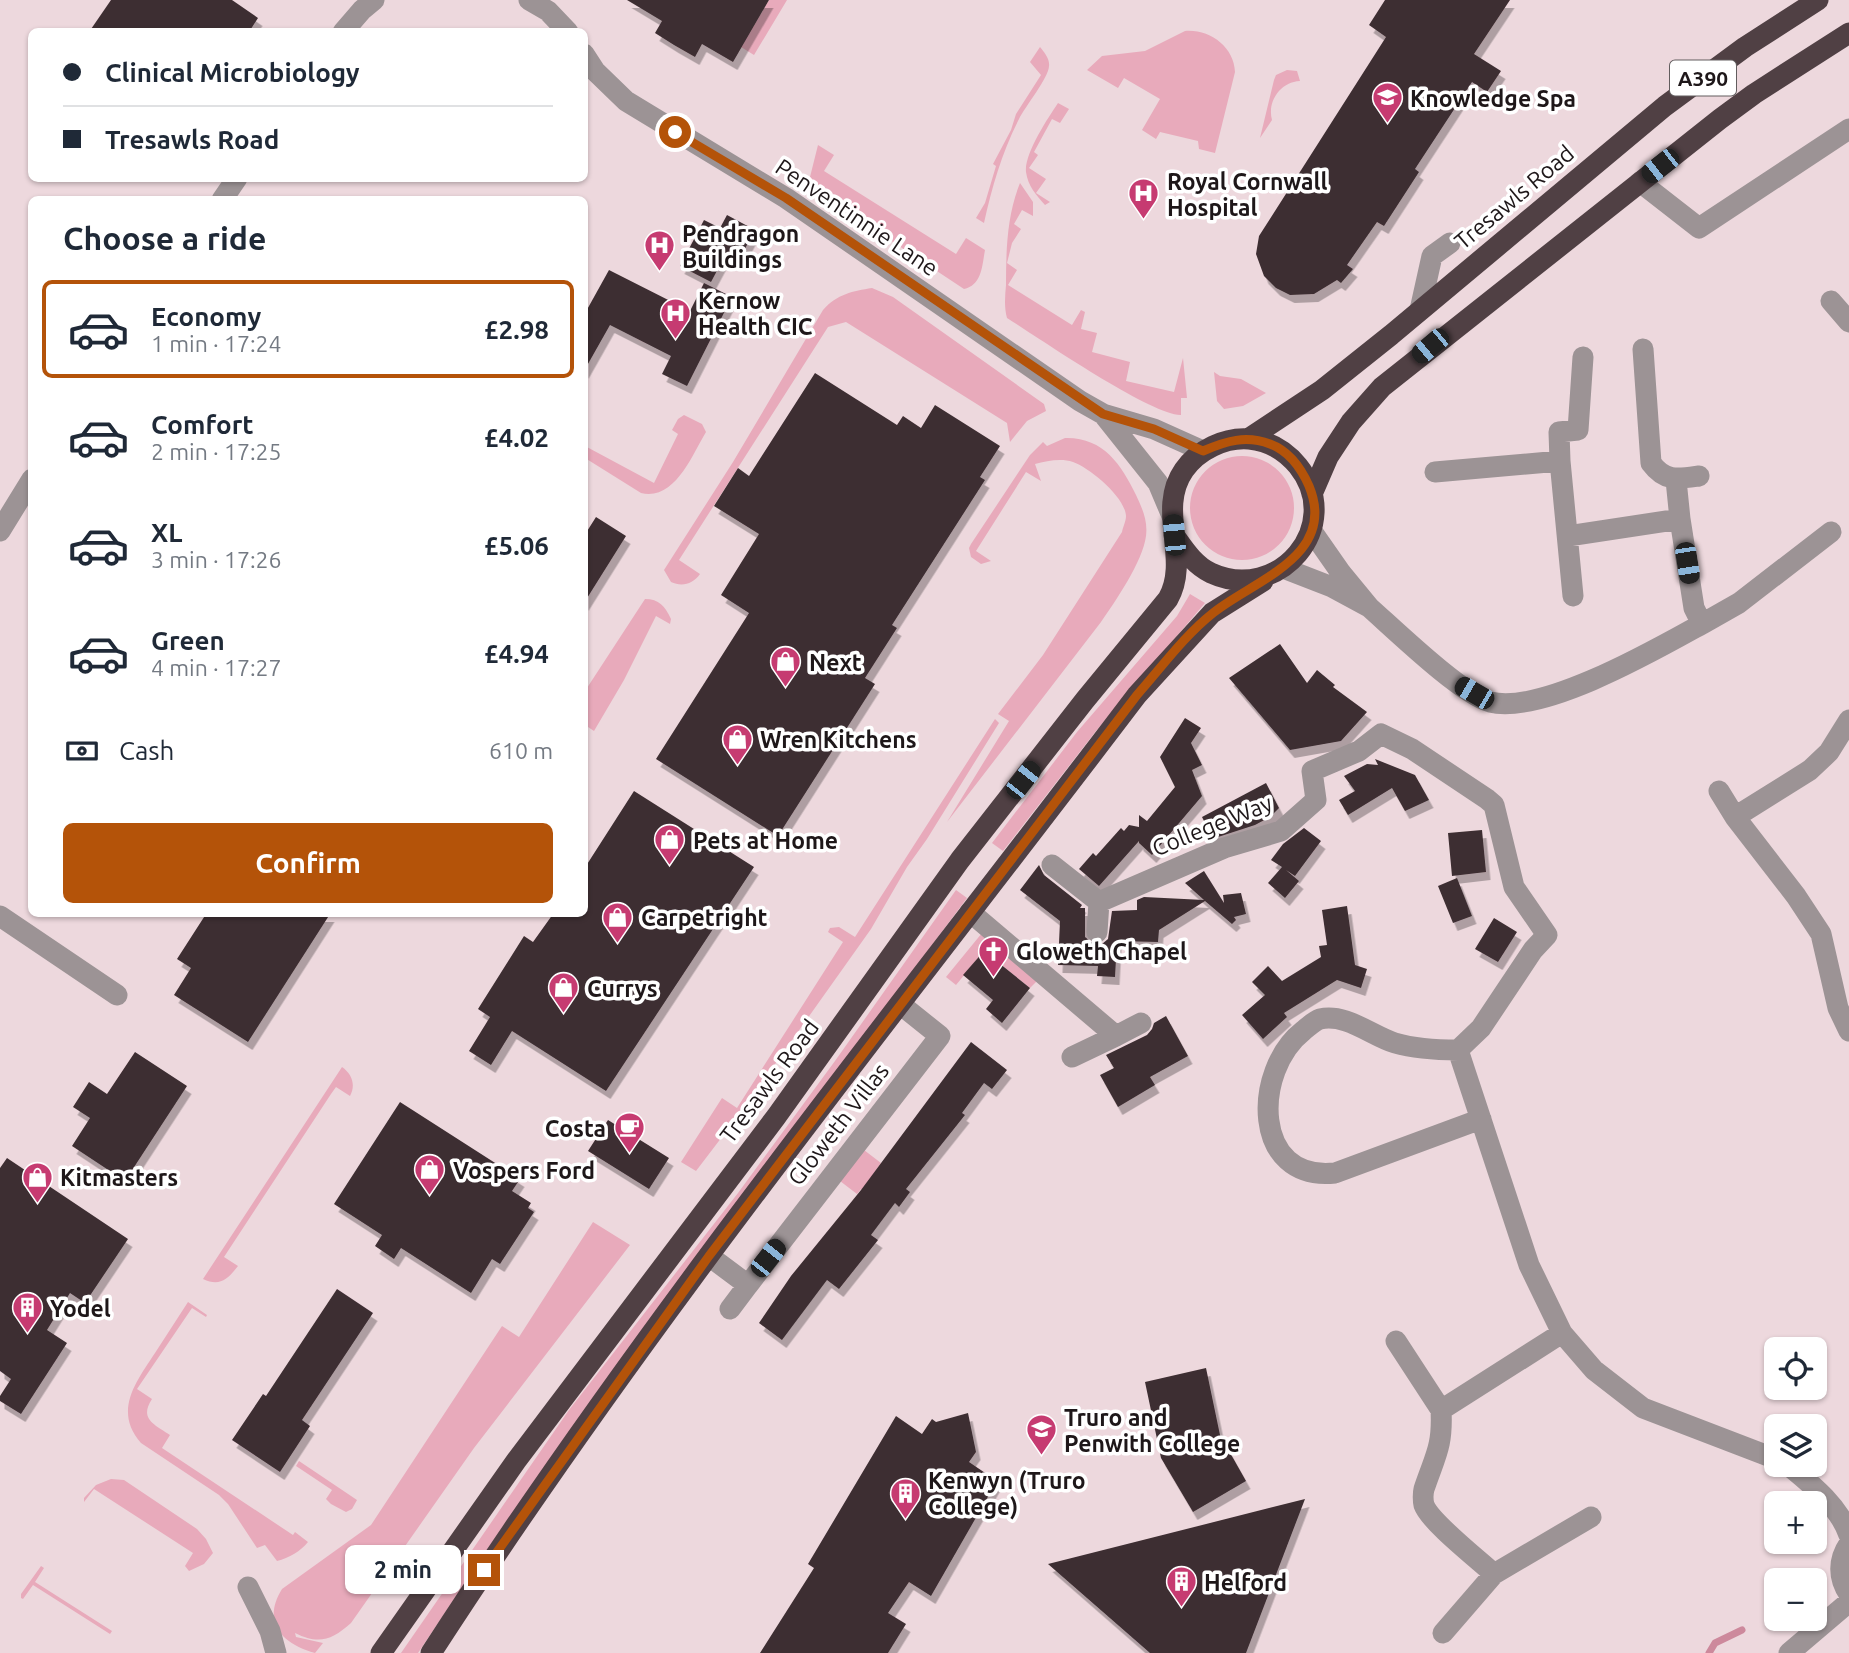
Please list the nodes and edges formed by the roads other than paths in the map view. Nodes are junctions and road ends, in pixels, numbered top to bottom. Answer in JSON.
{"nodes":[{"id":1,"x":374,"y":0,"type":"edge"},
{"id":2,"x":529,"y":0,"type":"edge"},
{"id":3,"x":1818,"y":0,"type":"edge"},
{"id":4,"x":552,"y":6,"type":"edge"},
{"id":5,"x":346,"y":28,"type":"edge"},
{"id":6,"x":566,"y":28,"type":"edge"},
{"id":7,"x":1849,"y":33,"type":"edge"},
{"id":8,"x":588,"y":68,"type":"edge"},
{"id":9,"x":1849,"y":129,"type":"edge"},
{"id":10,"x":1640,"y":182,"type":"junction"},
{"id":11,"x":1450,"y":243,"type":"dead end"},
{"id":12,"x":1830,"y":301,"type":"dead end"},
{"id":13,"x":1420,"y":310,"type":"junction"},
{"id":14,"x":1849,"y":322,"type":"edge"},
{"id":15,"x":1643,"y":348,"type":"dead end"},
{"id":16,"x":1583,"y":357,"type":"dead end"},
{"id":17,"x":1103,"y":414,"type":"junction"},
{"id":18,"x":1248,"y":439,"type":"junction"},
{"id":19,"x":1203,"y":451,"type":"junction"},
{"id":20,"x":1560,"y":461,"type":"junction"},
{"id":21,"x":1435,"y":472,"type":"dead end"},
{"id":22,"x":1699,"y":476,"type":"dead end"},
{"id":23,"x":1676,"y":480,"type":"junction"},
{"id":24,"x":28,"y":486,"type":"edge"},
{"id":25,"x":1312,"y":494,"type":"junction"},
{"id":26,"x":1680,"y":519,"type":"junction"},
{"id":27,"x":1173,"y":526,"type":"junction"},
{"id":28,"x":1311,"y":530,"type":"junction"},
{"id":29,"x":0,"y":531,"type":"edge"},
{"id":30,"x":1832,"y":532,"type":"dead end"},
{"id":31,"x":1569,"y":536,"type":"junction"},
{"id":32,"x":1280,"y":570,"type":"junction"},
{"id":33,"x":1573,"y":596,"type":"dead end"},
{"id":34,"x":1369,"y":607,"type":"junction"},
{"id":35,"x":1702,"y":624,"type":"junction"},
{"id":36,"x":1849,"y":720,"type":"edge"},
{"id":37,"x":1719,"y":791,"type":"dead end"},
{"id":38,"x":1735,"y":817,"type":"junction"},
{"id":39,"x":1052,"y":865,"type":"dead end"},
{"id":40,"x":1099,"y":902,"type":"junction"},
{"id":41,"x":970,"y":912,"type":"junction"},
{"id":42,"x":4,"y":919,"type":"edge"},
{"id":43,"x":1097,"y":932,"type":"dead end"},
{"id":44,"x":117,"y":995,"type":"dead end"},
{"id":45,"x":900,"y":1004,"type":"junction"},
{"id":46,"x":1141,"y":1023,"type":"dead end"},
{"id":47,"x":1849,"y":1031,"type":"edge"},
{"id":48,"x":1115,"y":1035,"type":"junction"},
{"id":49,"x":1458,"y":1050,"type":"junction"},
{"id":50,"x":1072,"y":1057,"type":"dead end"},
{"id":51,"x":1481,"y":1119,"type":"junction"},
{"id":52,"x":709,"y":1256,"type":"junction"},
{"id":53,"x":748,"y":1284,"type":"junction"},
{"id":54,"x":730,"y":1308,"type":"dead end"},
{"id":55,"x":1562,"y":1333,"type":"junction"},
{"id":56,"x":1395,"y":1341,"type":"dead end"},
{"id":57,"x":1441,"y":1410,"type":"junction"},
{"id":58,"x":1764,"y":1454,"type":"edge"},
{"id":59,"x":1802,"y":1477,"type":"edge"},
{"id":60,"x":1591,"y":1517,"type":"dead end"},
{"id":61,"x":1849,"y":1535,"type":"edge"},
{"id":62,"x":1849,"y":1544,"type":"edge"},
{"id":63,"x":1494,"y":1574,"type":"junction"},
{"id":64,"x":248,"y":1587,"type":"dead end"},
{"id":65,"x":1849,"y":1594,"type":"edge"},
{"id":66,"x":1849,"y":1602,"type":"edge"},
{"id":67,"x":270,"y":1631,"type":"junction"},
{"id":68,"x":1443,"y":1633,"type":"dead end"},
{"id":69,"x":378,"y":1652,"type":"edge"},
{"id":70,"x":276,"y":1653,"type":"edge"},
{"id":71,"x":290,"y":1653,"type":"edge"},
{"id":72,"x":431,"y":1653,"type":"edge"},
{"id":73,"x":1789,"y":1653,"type":"edge"}],
"edges":[{"from":1,"to":5,"type":"street"},
{"from":2,"to":4,"type":"street"},
{"from":3,"to":13,"type":"highway","name":"Tresawls Road","number":"A390"},
{"from":4,"to":6,"type":"street"},
{"from":7,"to":10,"type":"highway","number":"A390"},
{"from":8,"to":17,"type":"street","name":"Penventinnie Lane"},
{"from":9,"to":10,"type":"street"},
{"from":10,"to":25,"type":"highway","number":"A390"},
{"from":11,"to":13,"type":"street"},
{"from":12,"to":14,"type":"street"},
{"from":13,"to":18,"type":"highway","name":"Tresawls Road","number":"A390"},
{"from":15,"to":23,"type":"street"},
{"from":16,"to":20,"type":"street"},
{"from":17,"to":19,"type":"street","name":"Penventinnie Lane"},
{"from":17,"to":27,"type":"street","name":"Penventinnie Lane"},
{"from":18,"to":19,"type":"highway","number":"A390"},
{"from":18,"to":25,"type":"highway","number":"A390"},
{"from":19,"to":27,"type":"highway"},
{"from":20,"to":21,"type":"street"},
{"from":20,"to":31,"type":"street"},
{"from":22,"to":23,"type":"street"},
{"from":23,"to":26,"type":"street"},
{"from":24,"to":29,"type":"street"},
{"from":25,"to":28,"type":"highway","number":"A390"},
{"from":26,"to":31,"type":"street"},
{"from":26,"to":35,"type":"street"},
{"from":27,"to":32,"type":"highway"},
{"from":27,"to":69,"type":"highway","name":"Tresawls Road"},
{"from":28,"to":32,"type":"highway","number":"A390"},
{"from":28,"to":34,"type":"street"},
{"from":30,"to":35,"type":"street"},
{"from":31,"to":33,"type":"street"},
{"from":32,"to":34,"type":"street"},
{"from":32,"to":41,"type":"highway","number":"A390"},
{"from":34,"to":35,"type":"street"},
{"from":36,"to":38,"type":"street"},
{"from":37,"to":38,"type":"street"},
{"from":38,"to":47,"type":"street"},
{"from":39,"to":40,"type":"street"},
{"from":40,"to":43,"type":"street"},
{"from":40,"to":49,"type":"street","name":"College Way"},
{"from":41,"to":45,"type":"highway","number":"A390"},
{"from":41,"to":48,"type":"street"},
{"from":42,"to":44,"type":"street"},
{"from":45,"to":52,"type":"highway","number":"A390"},
{"from":45,"to":53,"type":"street","name":"Gloweth Villas"},
{"from":46,"to":48,"type":"street"},
{"from":48,"to":50,"type":"street"},
{"from":49,"to":51,"type":"street"},
{"from":49,"to":51,"type":"street"},
{"from":51,"to":55,"type":"street"},
{"from":52,"to":53,"type":"street"},
{"from":52,"to":72,"type":"highway","number":"A390"},
{"from":53,"to":54,"type":"street","name":"Gloweth Villas"},
{"from":55,"to":57,"type":"street"},
{"from":55,"to":58,"type":"street"},
{"from":56,"to":57,"type":"street"},
{"from":57,"to":63,"type":"street"},
{"from":59,"to":61,"type":"street"},
{"from":60,"to":63,"type":"street"},
{"from":62,"to":65,"type":"street"},
{"from":63,"to":68,"type":"street"},
{"from":64,"to":67,"type":"street"},
{"from":66,"to":73,"type":"street"},
{"from":67,"to":70,"type":"street"},
{"from":67,"to":71,"type":"street"}]}
